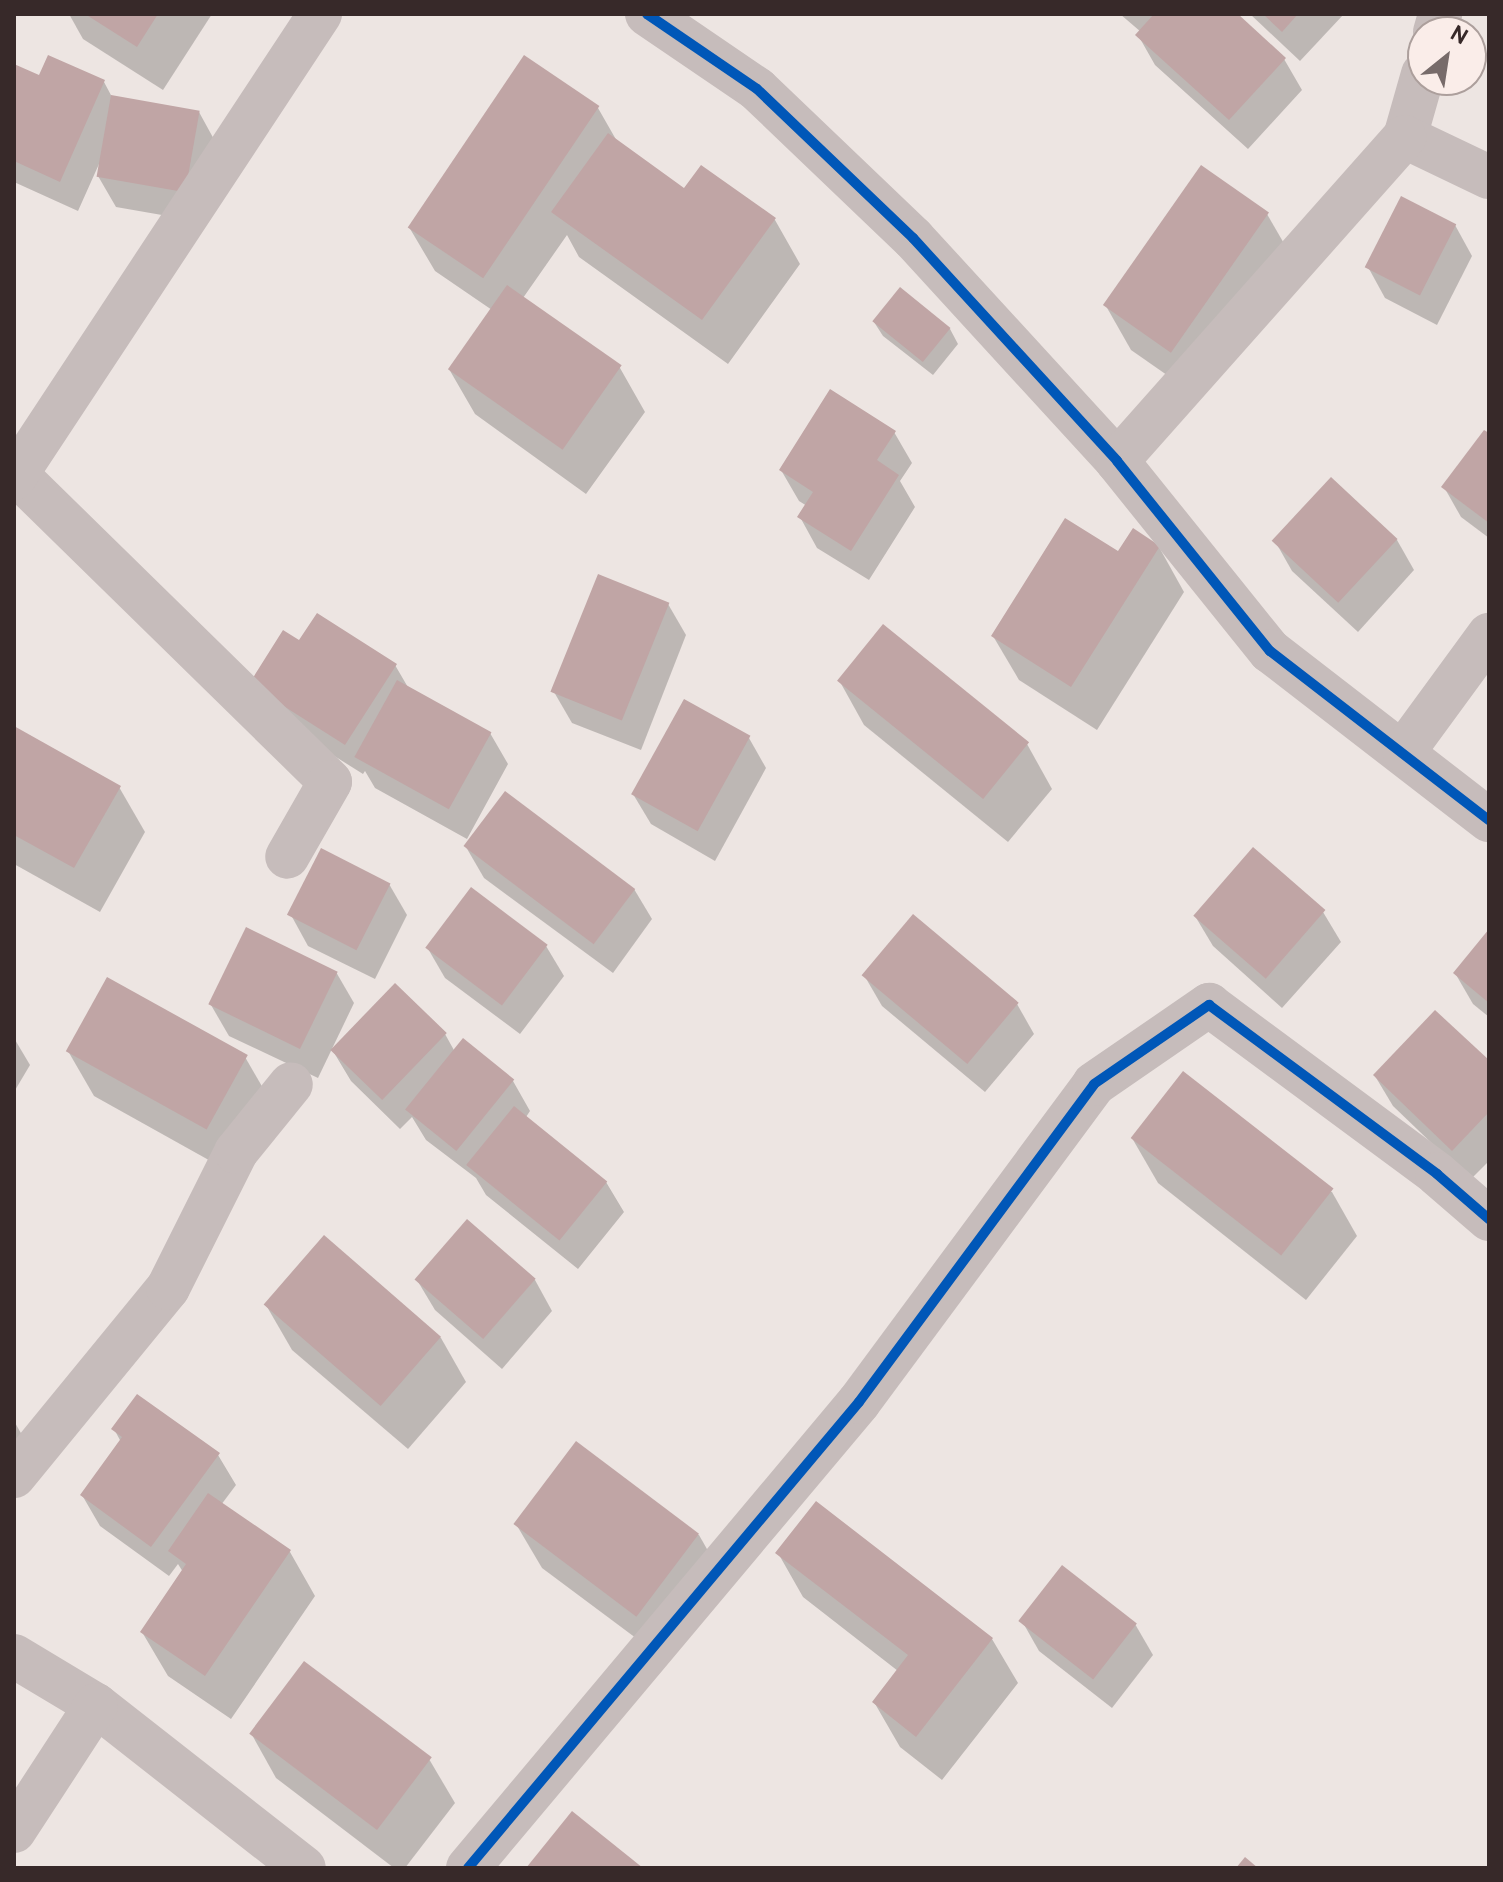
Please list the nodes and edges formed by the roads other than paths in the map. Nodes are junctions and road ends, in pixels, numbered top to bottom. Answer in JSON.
{"nodes":[{"id":1,"x":320,"y":14,"type":"edge"},
{"id":2,"x":647,"y":14,"type":"edge"},
{"id":3,"x":1417,"y":96,"type":"edge"},
{"id":4,"x":1405,"y":137,"type":"junction"},
{"id":5,"x":1489,"y":177,"type":"edge"},
{"id":6,"x":1117,"y":461,"type":"junction"},
{"id":7,"x":16,"y":477,"type":"edge"},
{"id":8,"x":1489,"y":635,"type":"edge"},
{"id":9,"x":1404,"y":751,"type":"junction"},
{"id":10,"x":1489,"y":820,"type":"edge"},
{"id":11,"x":287,"y":857,"type":"dead end"},
{"id":12,"x":291,"y":1084,"type":"dead end"},
{"id":13,"x":1489,"y":1219,"type":"edge"},
{"id":14,"x":14,"y":1476,"type":"edge"},
{"id":15,"x":14,"y":1656,"type":"edge"},
{"id":16,"x":96,"y":1705,"type":"junction"},
{"id":17,"x":14,"y":1831,"type":"edge"},
{"id":18,"x":304,"y":1868,"type":"edge"},
{"id":19,"x":468,"y":1868,"type":"edge"}],
"edges":[{"from":1,"to":7,"type":"street"},
{"from":2,"to":6,"type":"street"},
{"from":3,"to":4,"type":"street"},
{"from":4,"to":5,"type":"street"},
{"from":4,"to":6,"type":"street"},
{"from":6,"to":9,"type":"street"},
{"from":7,"to":11,"type":"street"},
{"from":8,"to":9,"type":"street"},
{"from":9,"to":10,"type":"street"},
{"from":12,"to":14,"type":"street"},
{"from":13,"to":19,"type":"street"},
{"from":15,"to":16,"type":"street"},
{"from":16,"to":17,"type":"street"},
{"from":16,"to":18,"type":"street"}]}
